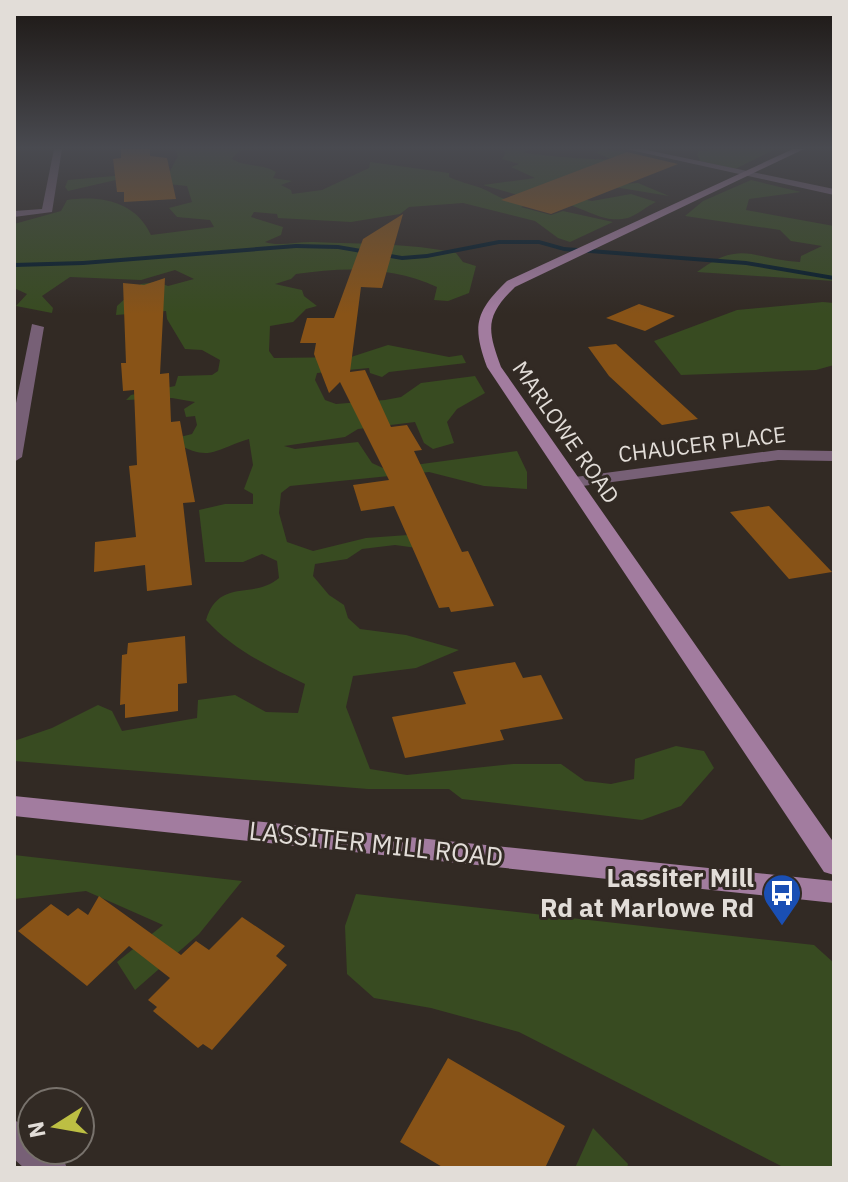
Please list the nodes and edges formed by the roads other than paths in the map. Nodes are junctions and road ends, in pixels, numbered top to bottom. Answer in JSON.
{"nodes":[{"id":1,"x":48,"y":204,"type":"edge"},
{"id":2,"x":678,"y":204,"type":"edge"},
{"id":3,"x":14,"y":214,"type":"edge"},
{"id":4,"x":37,"y":327,"type":"dead end"},
{"id":5,"x":20,"y":387,"type":"edge"},
{"id":6,"x":834,"y":456,"type":"edge"},
{"id":7,"x":14,"y":457,"type":"edge"},
{"id":8,"x":575,"y":482,"type":"junction"},
{"id":9,"x":14,"y":806,"type":"edge"},
{"id":10,"x":834,"y":864,"type":"edge"},
{"id":11,"x":834,"y":892,"type":"edge"},
{"id":12,"x":14,"y":1137,"type":"edge"},
{"id":13,"x":50,"y":1168,"type":"edge"}],
"edges":[{"from":1,"to":3,"type":"street"},
{"from":2,"to":8,"type":"street","name":"MARLOWE ROAD"},
{"from":4,"to":5,"type":"street"},
{"from":5,"to":7,"type":"street"},
{"from":6,"to":8,"type":"street","name":"CHAUCER PLACE"},
{"from":8,"to":10,"type":"street","name":"MARLOWE ROAD"},
{"from":9,"to":11,"type":"street","name":"LASSITER MILL ROAD"},
{"from":12,"to":13,"type":"street"}]}
